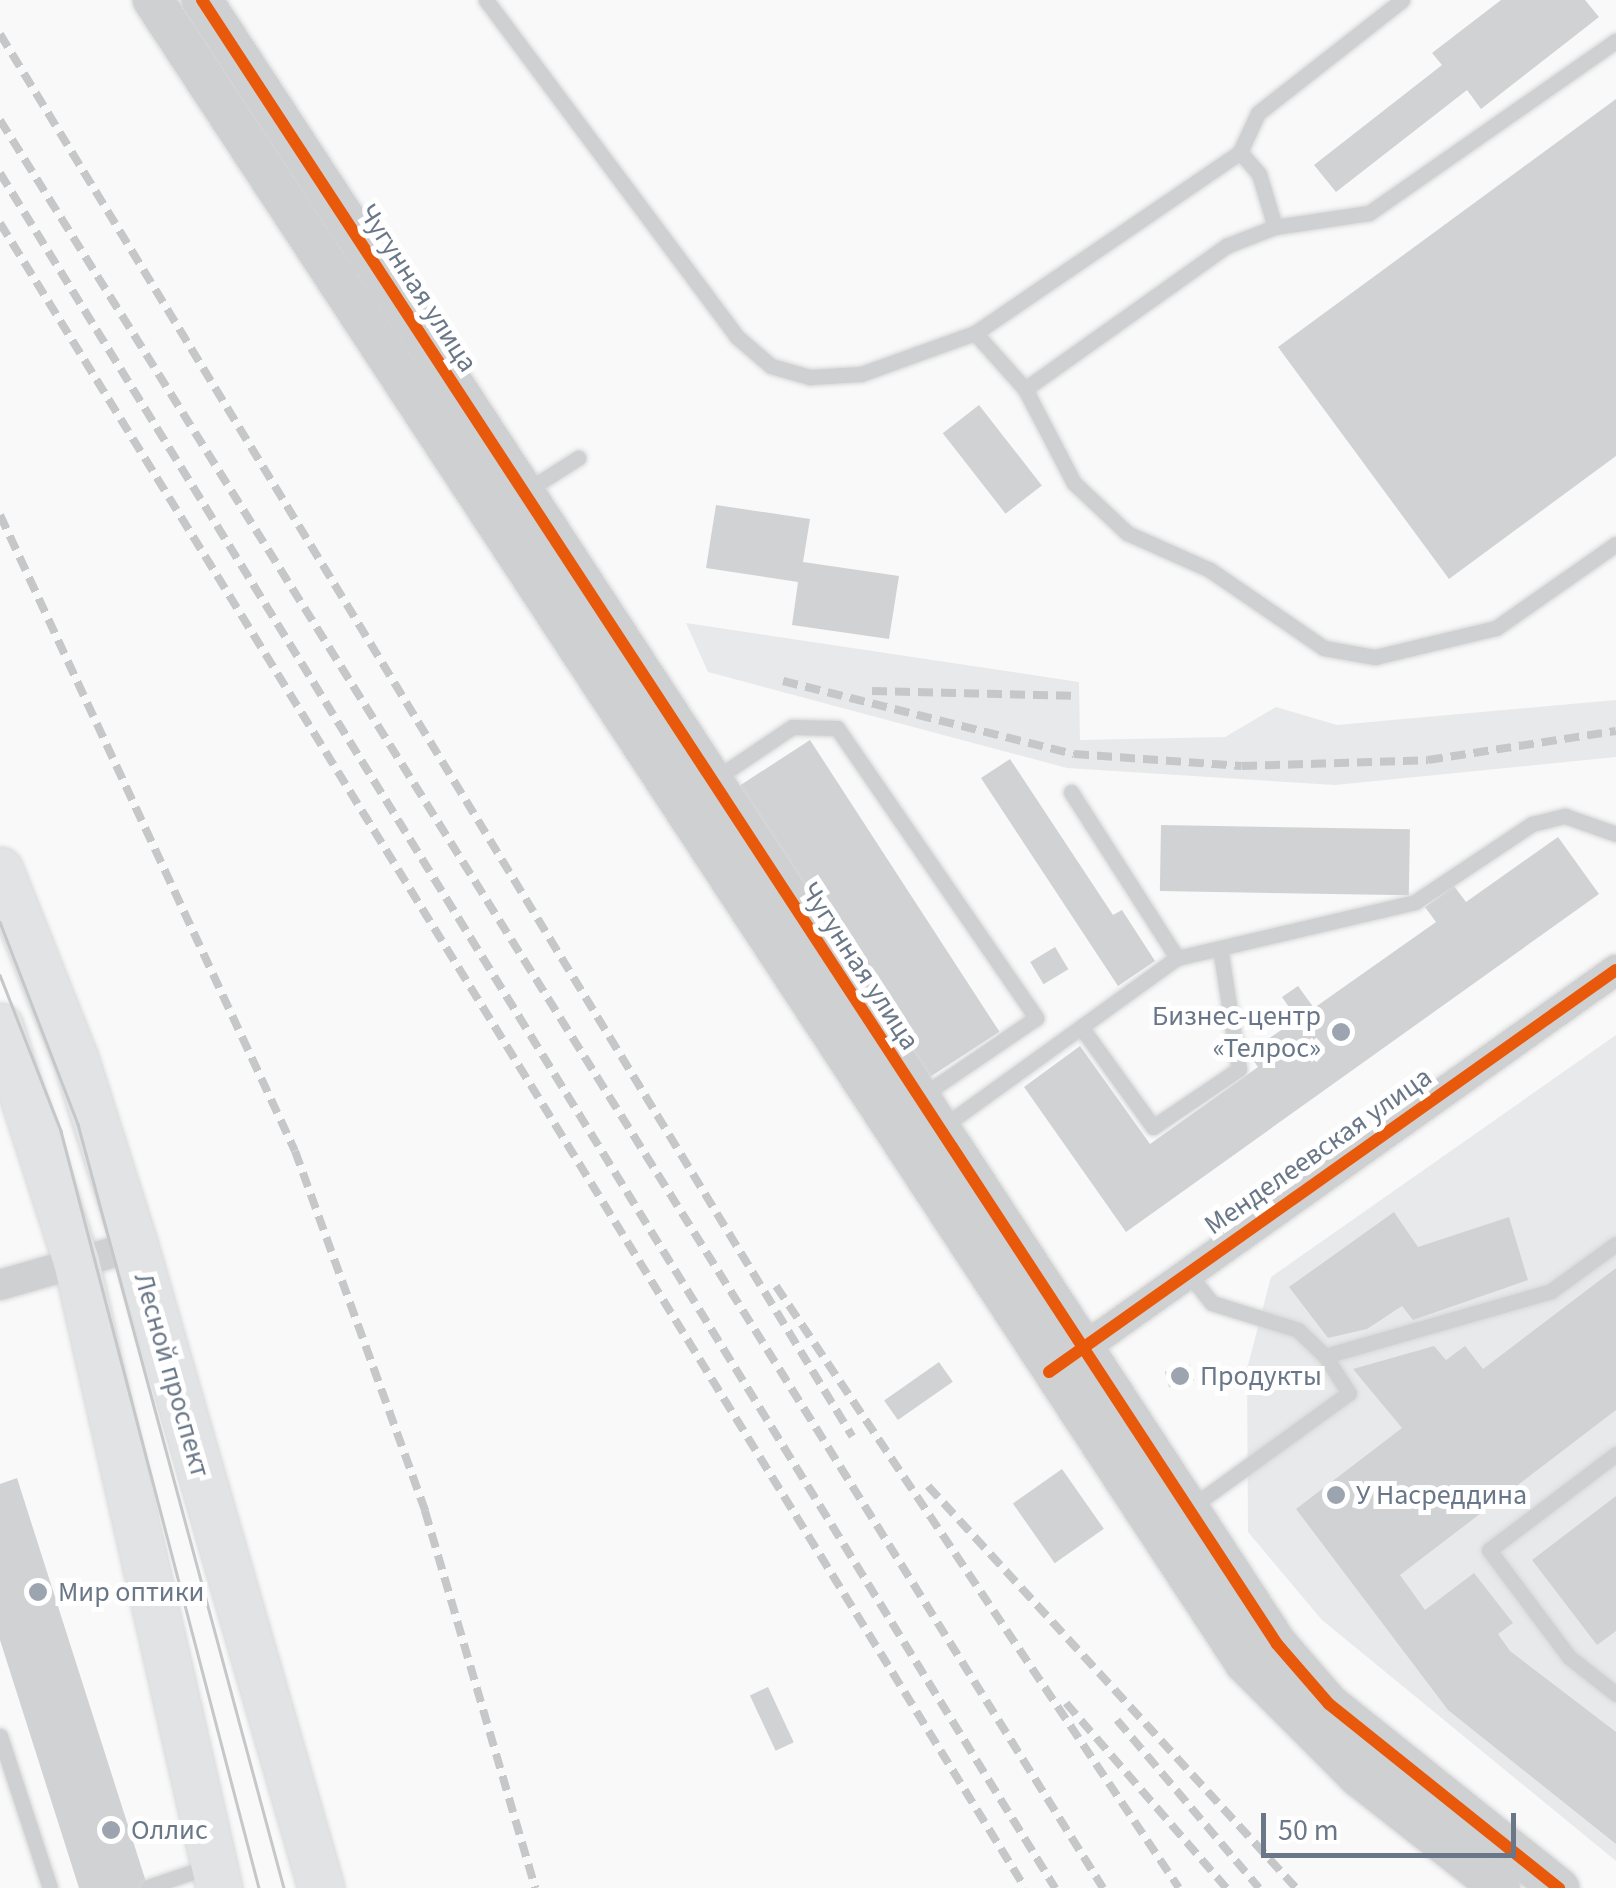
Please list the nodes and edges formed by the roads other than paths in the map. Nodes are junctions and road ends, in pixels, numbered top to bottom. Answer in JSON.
{"nodes":[{"id":1,"x":153,"y":0,"type":"edge"},
{"id":2,"x":202,"y":0,"type":"edge"},
{"id":3,"x":486,"y":0,"type":"edge"},
{"id":4,"x":1402,"y":0,"type":"edge"},
{"id":5,"x":1616,"y":40,"type":"edge"},
{"id":6,"x":1240,"y":152,"type":"junction"},
{"id":7,"x":1275,"y":227,"type":"junction"},
{"id":8,"x":976,"y":333,"type":"junction"},
{"id":9,"x":1024,"y":390,"type":"junction"},
{"id":10,"x":578,"y":458,"type":"dead end"},
{"id":11,"x":505,"y":504,"type":"junction"},
{"id":12,"x":1616,"y":544,"type":"edge"},
{"id":13,"x":1072,"y":792,"type":"dead end"},
{"id":14,"x":694,"y":793,"type":"junction"},
{"id":15,"x":1616,"y":834,"type":"edge"},
{"id":16,"x":0,"y":870,"type":"edge"},
{"id":17,"x":1220,"y":948,"type":"junction"},
{"id":18,"x":1176,"y":958,"type":"junction"},
{"id":19,"x":1616,"y":970,"type":"edge"},
{"id":20,"x":0,"y":1026,"type":"edge"},
{"id":21,"x":1081,"y":1027,"type":"junction"},
{"id":22,"x":912,"y":1125,"type":"junction"},
{"id":23,"x":1616,"y":1244,"type":"edge"},
{"id":24,"x":135,"y":1246,"type":"junction"},
{"id":25,"x":76,"y":1261,"type":"junction"},
{"id":26,"x":1189,"y":1274,"type":"junction"},
{"id":27,"x":0,"y":1285,"type":"edge"},
{"id":28,"x":1325,"y":1356,"type":"junction"},
{"id":29,"x":1065,"y":1360,"type":"junction"},
{"id":30,"x":1616,"y":1454,"type":"edge"},
{"id":31,"x":1170,"y":1521,"type":"junction"},
{"id":32,"x":1616,"y":1694,"type":"edge"},
{"id":33,"x":0,"y":1736,"type":"edge"},
{"id":34,"x":216,"y":1876,"type":"edge"},
{"id":35,"x":148,"y":1887,"type":"edge"},
{"id":36,"x":50,"y":1888,"type":"edge"},
{"id":37,"x":321,"y":1888,"type":"edge"},
{"id":38,"x":1500,"y":1888,"type":"edge"},
{"id":39,"x":1559,"y":1888,"type":"edge"}],
"edges":[{"from":1,"to":11,"type":"street","name":"Чугунная улица"},
{"from":2,"to":11,"type":"street","name":"Чугунная улица"},
{"from":3,"to":8,"type":"lane"},
{"from":4,"to":6,"type":"lane"},
{"from":5,"to":7,"type":"lane"},
{"from":6,"to":7,"type":"lane"},
{"from":6,"to":8,"type":"lane"},
{"from":7,"to":9,"type":"lane"},
{"from":8,"to":9,"type":"lane"},
{"from":9,"to":12,"type":"lane"},
{"from":10,"to":11,"type":"lane"},
{"from":11,"to":14,"type":"street","name":"Чугунная улица"},
{"from":13,"to":18,"type":"lane"},
{"from":14,"to":22,"type":"street","name":"Чугунная улица"},
{"from":14,"to":22,"type":"lane"},
{"from":15,"to":17,"type":"lane"},
{"from":16,"to":24,"type":"main road","name":"Лесной проспект"},
{"from":17,"to":18,"type":"lane"},
{"from":17,"to":21,"type":"lane"},
{"from":18,"to":21,"type":"lane"},
{"from":19,"to":26,"type":"street","name":"Менделеевская улица"},
{"from":20,"to":25,"type":"main road"},
{"from":21,"to":22,"type":"lane"},
{"from":22,"to":29,"type":"street","name":"Чугунная улица"},
{"from":23,"to":28,"type":"lane"},
{"from":24,"to":25,"type":"street"},
{"from":24,"to":37,"type":"main road","name":"Лесной проспект"},
{"from":25,"to":27,"type":"street"},
{"from":25,"to":34,"type":"main road"},
{"from":26,"to":28,"type":"lane"},
{"from":26,"to":29,"type":"street","name":"Менделеевская улица"},
{"from":28,"to":31,"type":"lane"},
{"from":29,"to":31,"type":"street","name":"Чугунная улица"},
{"from":30,"to":32,"type":"lane"},
{"from":31,"to":38,"type":"street","name":"Чугунная улица"},
{"from":31,"to":39,"type":"street","name":"Чугунная улица"},
{"from":33,"to":36,"type":"lane"},
{"from":34,"to":35,"type":"lane"}]}
